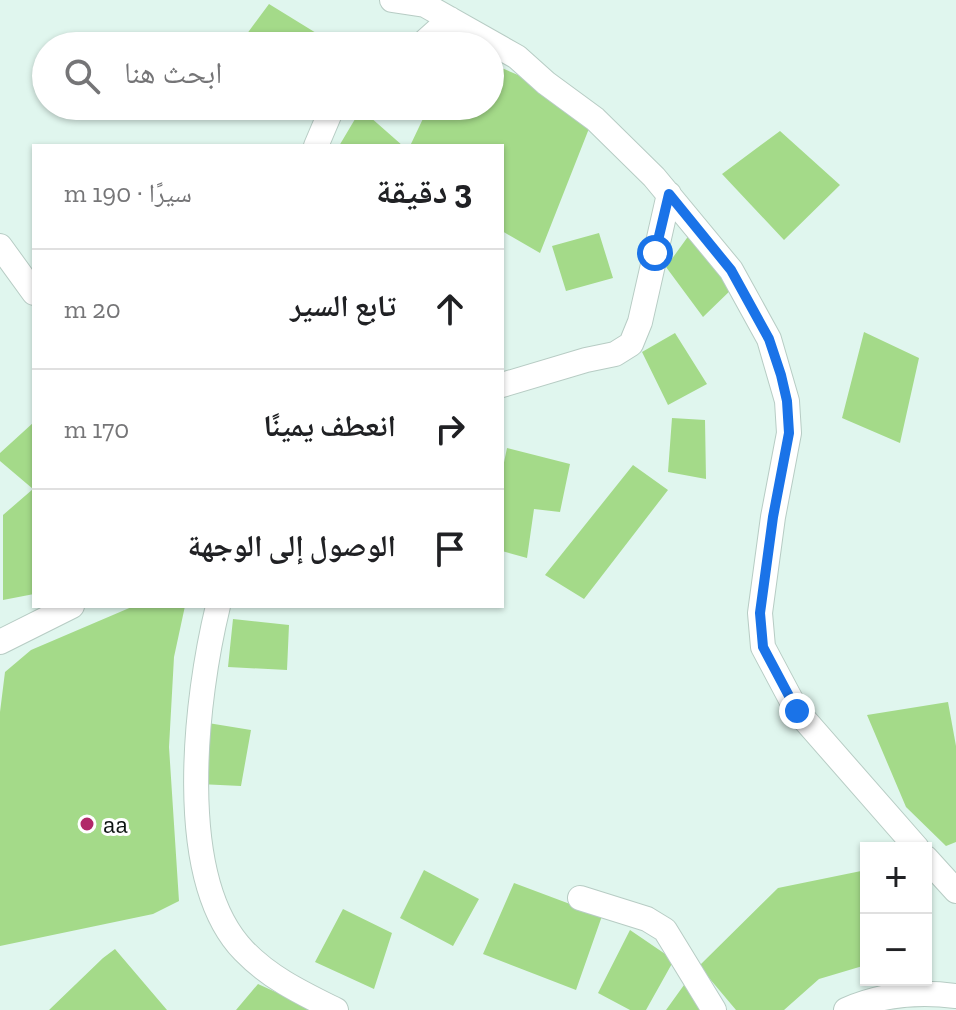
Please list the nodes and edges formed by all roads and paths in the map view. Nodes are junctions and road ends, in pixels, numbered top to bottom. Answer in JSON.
{"nodes":[{"id":1,"x":392,"y":0,"type":"edge"},
{"id":2,"x":450,"y":19,"type":"junction"},
{"id":3,"x":436,"y":32,"type":"edge"},
{"id":4,"x":473,"y":32,"type":"edge"},
{"id":5,"x":504,"y":50,"type":"edge"},
{"id":6,"x":327,"y":120,"type":"edge"},
{"id":7,"x":317,"y":144,"type":"edge"},
{"id":8,"x":669,"y":194,"type":"junction"},
{"id":9,"x":0,"y":246,"type":"edge"},
{"id":10,"x":32,"y":290,"type":"edge"},
{"id":11,"x":504,"y":384,"type":"edge"},
{"id":12,"x":68,"y":608,"type":"edge"},
{"id":13,"x":218,"y":608,"type":"edge"},
{"id":14,"x":0,"y":642,"type":"edge"},
{"id":15,"x":912,"y":842,"type":"edge"},
{"id":16,"x":932,"y":865,"type":"edge"},
{"id":17,"x":956,"y":891,"type":"edge"},
{"id":18,"x":580,"y":898,"type":"dead end"},
{"id":19,"x":956,"y":996,"type":"edge"},
{"id":20,"x":336,"y":1010,"type":"edge"},
{"id":21,"x":714,"y":1010,"type":"edge"},
{"id":22,"x":846,"y":1010,"type":"edge"}],
"edges":[{"from":1,"to":2,"type":"street"},
{"from":2,"to":3,"type":"street"},
{"from":2,"to":4,"type":"street"},
{"from":5,"to":8,"type":"street"},
{"from":6,"to":7,"type":"street"},
{"from":8,"to":11,"type":"street"},
{"from":8,"to":15,"type":"street"},
{"from":9,"to":10,"type":"street"},
{"from":12,"to":14,"type":"street"},
{"from":13,"to":20,"type":"street"},
{"from":16,"to":17,"type":"street"},
{"from":18,"to":21,"type":"street"},
{"from":19,"to":22,"type":"street"}]}
